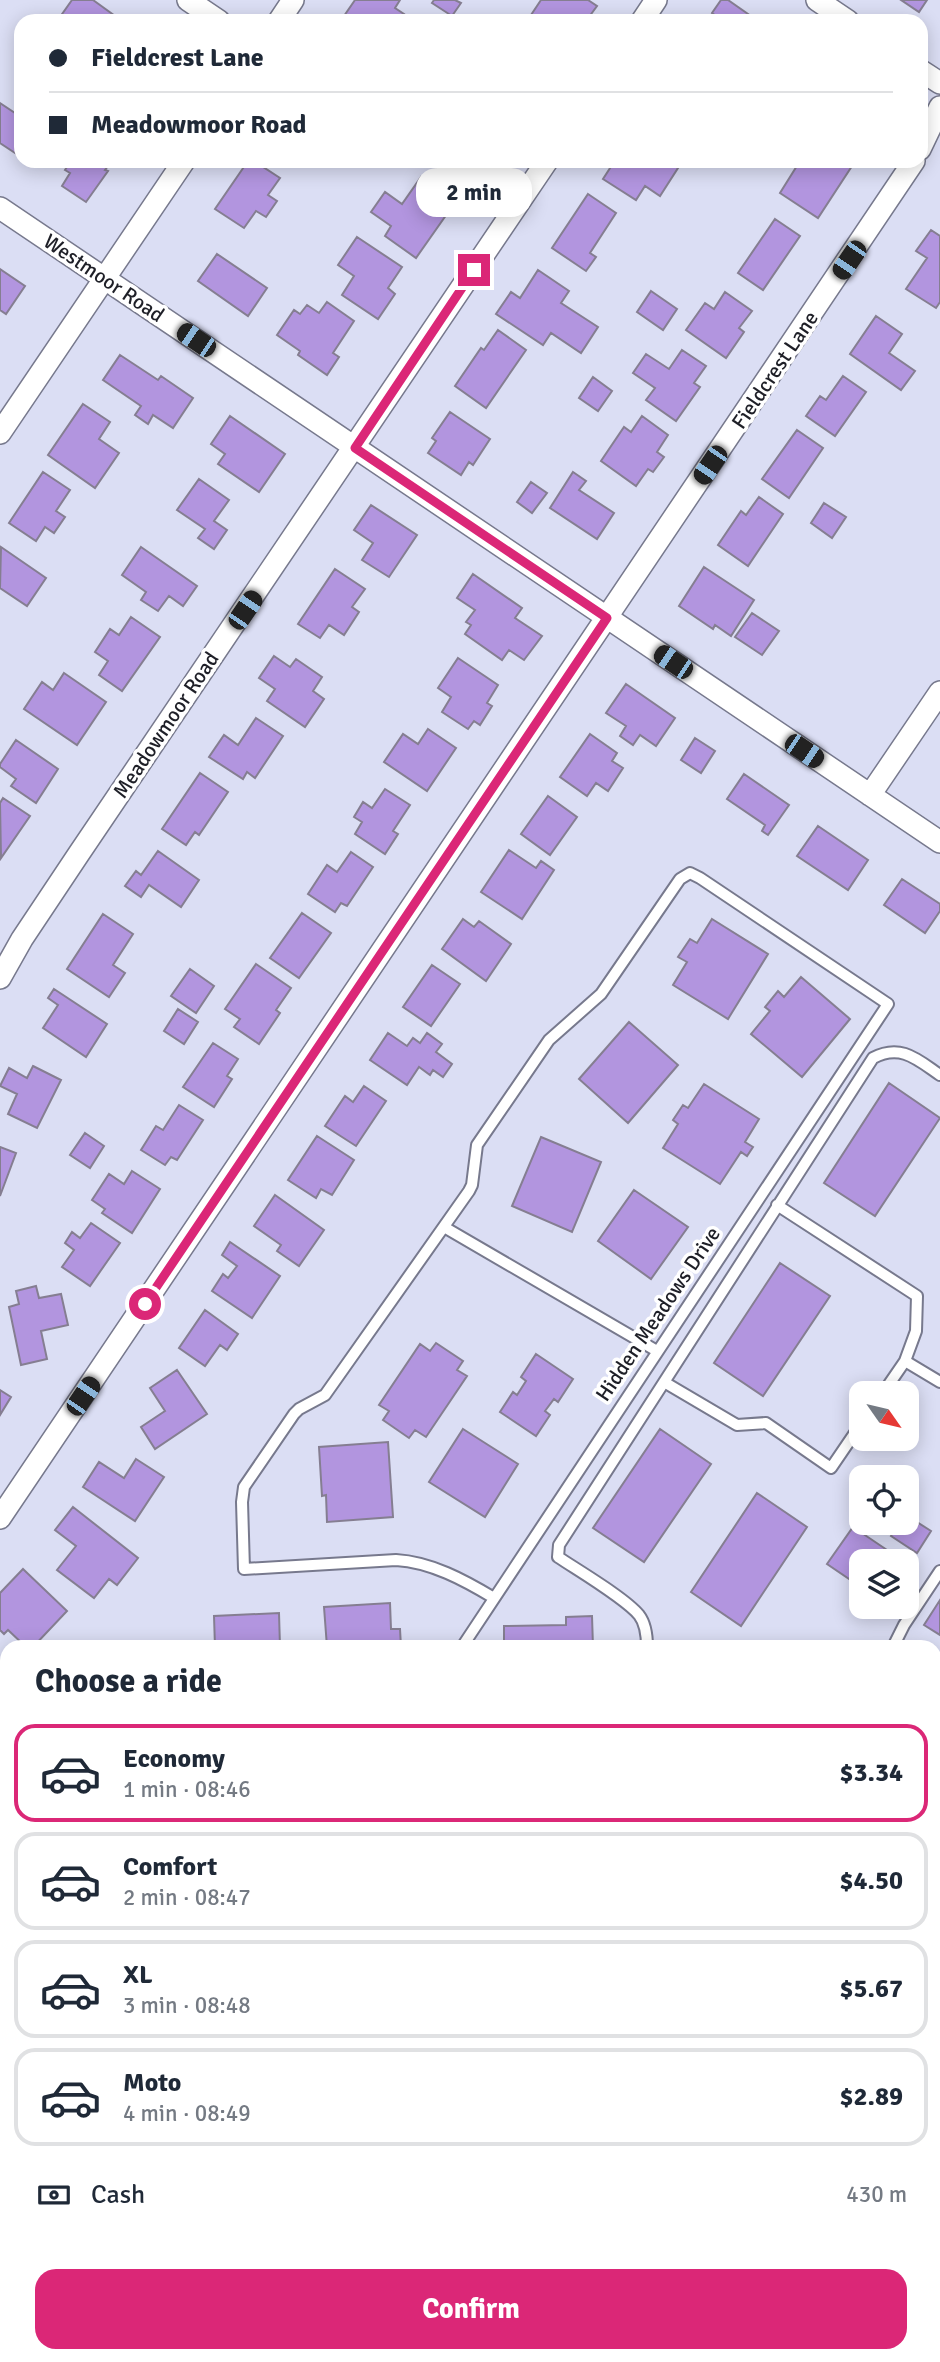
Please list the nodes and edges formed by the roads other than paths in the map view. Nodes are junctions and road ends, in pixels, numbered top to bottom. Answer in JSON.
{"nodes":[{"id":1,"x":188,"y":0,"type":"edge"},
{"id":2,"x":817,"y":0,"type":"edge"},
{"id":3,"x":209,"y":14,"type":"edge"},
{"id":4,"x":838,"y":14,"type":"edge"},
{"id":5,"x":940,"y":107,"type":"edge"},
{"id":6,"x":928,"y":132,"type":"edge"},
{"id":7,"x":179,"y":168,"type":"edge"},
{"id":8,"x":542,"y":168,"type":"edge"},
{"id":9,"x":909,"y":168,"type":"edge"},
{"id":10,"x":0,"y":208,"type":"edge"},
{"id":11,"x":105,"y":279,"type":"junction"},
{"id":12,"x":0,"y":433,"type":"edge"},
{"id":13,"x":355,"y":448,"type":"junction"},
{"id":14,"x":607,"y":618,"type":"junction"},
{"id":15,"x":940,"y":692,"type":"edge"},
{"id":16,"x":870,"y":795,"type":"junction"},
{"id":17,"x":940,"y":842,"type":"edge"},
{"id":18,"x":0,"y":978,"type":"edge"},
{"id":19,"x":940,"y":1076,"type":"edge"},
{"id":20,"x":777,"y":1205,"type":"junction"},
{"id":21,"x":444,"y":1227,"type":"junction"},
{"id":22,"x":657,"y":1351,"type":"junction"},
{"id":23,"x":905,"y":1361,"type":"junction"},
{"id":24,"x":891,"y":1381,"type":"edge"},
{"id":25,"x":664,"y":1382,"type":"junction"},
{"id":26,"x":940,"y":1382,"type":"edge"},
{"id":27,"x":849,"y":1442,"type":"edge"},
{"id":28,"x":0,"y":1518,"type":"edge"},
{"id":29,"x":940,"y":1571,"type":"edge"},
{"id":30,"x":494,"y":1598,"type":"junction"},
{"id":31,"x":467,"y":1640,"type":"edge"},
{"id":32,"x":646,"y":1640,"type":"edge"},
{"id":33,"x":896,"y":1640,"type":"edge"}],
"edges":[{"from":1,"to":3,"type":"street"},
{"from":2,"to":4,"type":"street"},
{"from":5,"to":6,"type":"street"},
{"from":7,"to":11,"type":"street"},
{"from":8,"to":13,"type":"street","name":"Meadowmoor Road"},
{"from":9,"to":14,"type":"street","name":"Fieldcrest Lane"},
{"from":10,"to":11,"type":"street","name":"Westmoor Road"},
{"from":11,"to":12,"type":"street"},
{"from":11,"to":13,"type":"street","name":"Westmoor Road"},
{"from":13,"to":14,"type":"street","name":"Westmoor Road"},
{"from":13,"to":18,"type":"street","name":"Meadowmoor Road"},
{"from":14,"to":16,"type":"street","name":"Westmoor Road"},
{"from":14,"to":28,"type":"street","name":"Fieldcrest Lane"},
{"from":15,"to":16,"type":"street"},
{"from":16,"to":17,"type":"street","name":"Westmoor Road"},
{"from":19,"to":20,"type":"lane"},
{"from":20,"to":23,"type":"lane"},
{"from":20,"to":25,"type":"lane"},
{"from":21,"to":22,"type":"lane"},
{"from":21,"to":22,"type":"lane","name":"Hidden Meadows Drive"},
{"from":21,"to":30,"type":"lane"},
{"from":22,"to":30,"type":"lane","name":"Hidden Meadows Drive"},
{"from":23,"to":24,"type":"lane"},
{"from":23,"to":26,"type":"lane"},
{"from":25,"to":27,"type":"lane"},
{"from":25,"to":32,"type":"lane"},
{"from":29,"to":33,"type":"lane"},
{"from":30,"to":31,"type":"lane","name":"Hidden Meadows Drive"}]}
